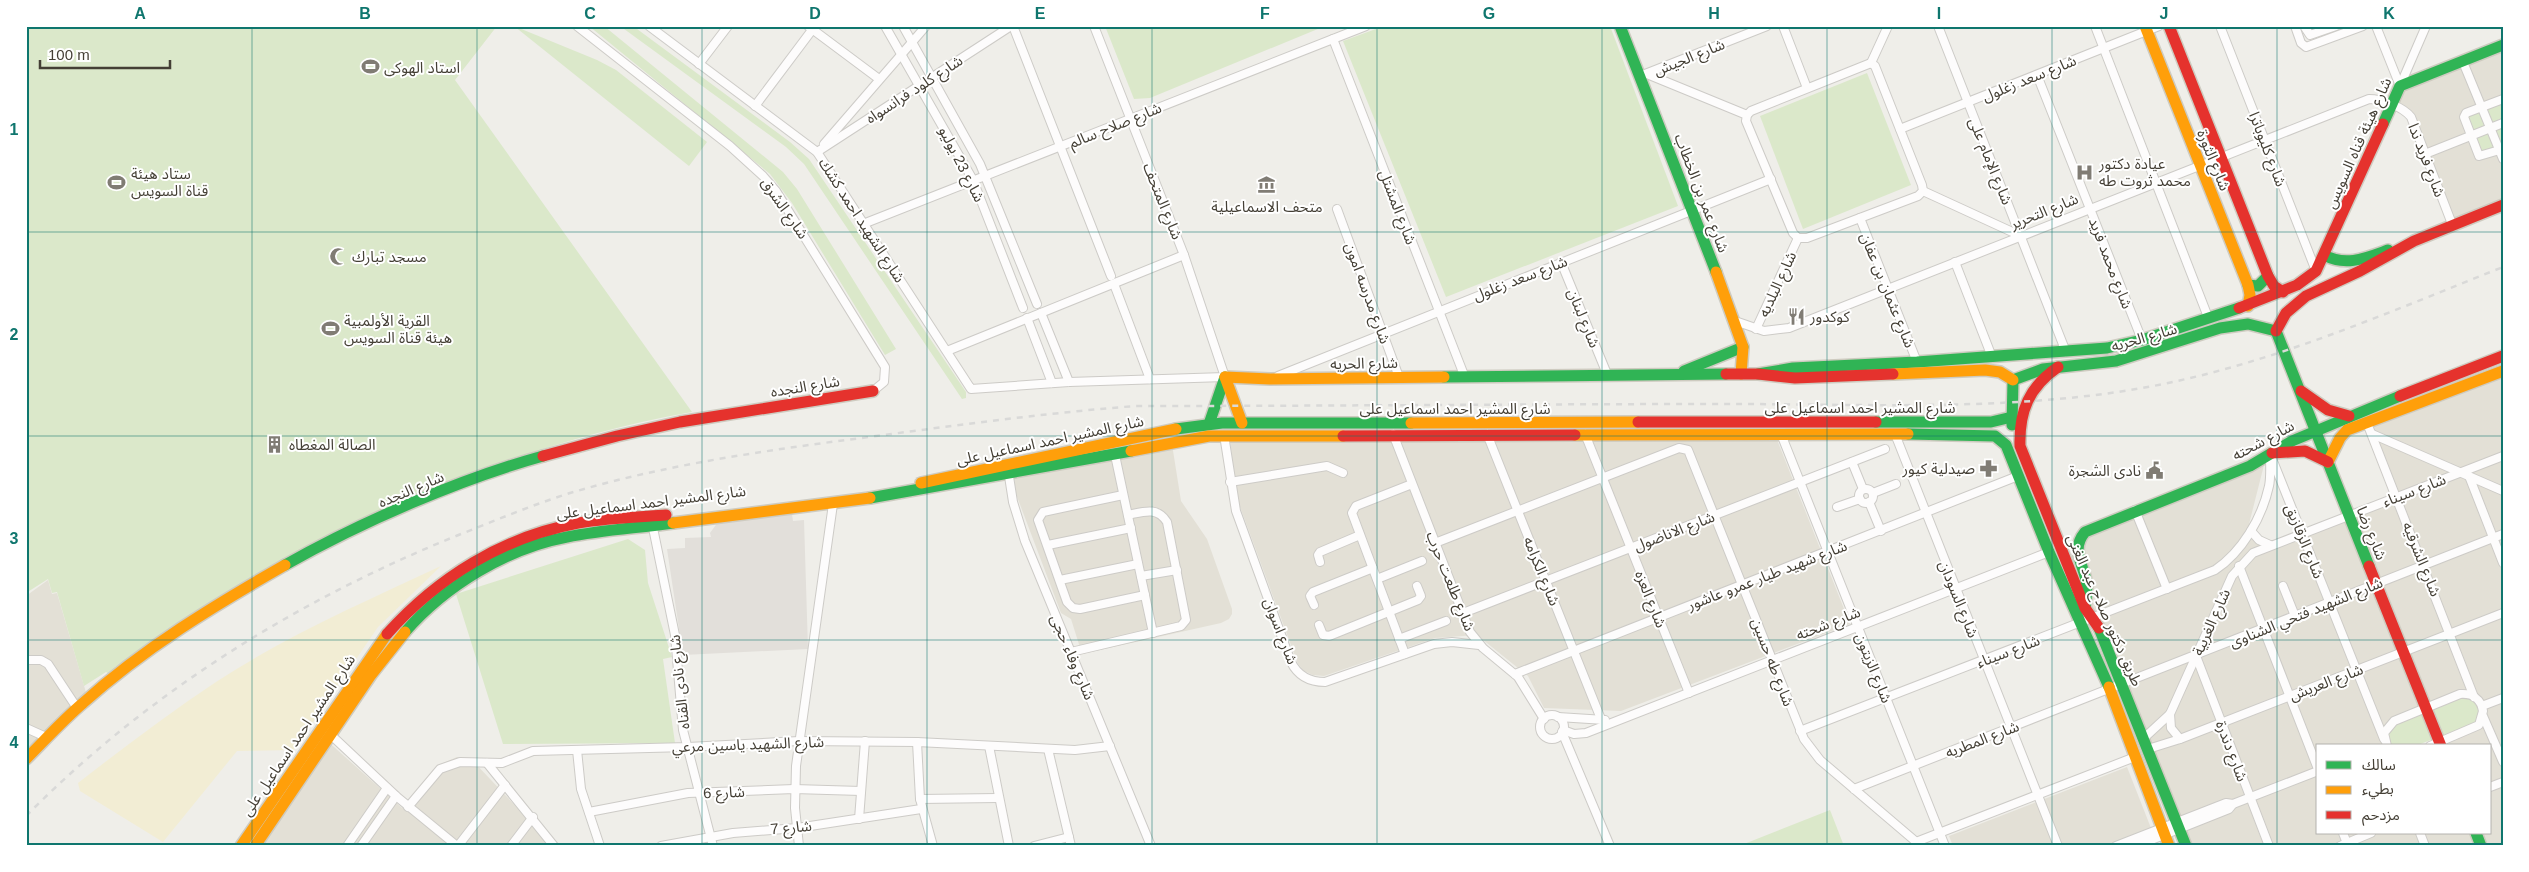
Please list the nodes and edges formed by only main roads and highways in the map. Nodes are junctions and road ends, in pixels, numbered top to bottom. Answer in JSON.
{"nodes":[{"id":1,"x":1620,"y":26,"type":"edge"},
{"id":2,"x":2169,"y":26,"type":"edge"},
{"id":3,"x":2146,"y":29,"type":"edge"},
{"id":4,"x":2503,"y":45,"type":"edge"},
{"id":5,"x":2503,"y":205,"type":"edge"},
{"id":6,"x":2414,"y":241,"type":"junction"},
{"id":7,"x":2324,"y":255,"type":"junction"},
{"id":8,"x":2316,"y":271,"type":"joint"},
{"id":9,"x":2268,"y":276,"type":"junction"},
{"id":10,"x":2248,"y":285,"type":"junction"},
{"id":11,"x":2283,"y":292,"type":"junction"},
{"id":12,"x":2248,"y":306,"type":"junction"},
{"id":13,"x":2225,"y":313,"type":"junction"},
{"id":14,"x":2228,"y":326,"type":"junction"},
{"id":15,"x":2170,"y":331,"type":"junction"},
{"id":16,"x":2276,"y":331,"type":"junction"},
{"id":17,"x":2175,"y":345,"type":"junction"},
{"id":18,"x":1743,"y":347,"type":"junction"},
{"id":19,"x":2503,"y":356,"type":"edge"},
{"id":20,"x":2058,"y":367,"type":"junction"},
{"id":21,"x":2503,"y":370,"type":"edge"},
{"id":22,"x":1678,"y":374,"type":"junction"},
{"id":23,"x":1741,"y":374,"type":"junction"},
{"id":24,"x":1758,"y":374,"type":"junction"},
{"id":25,"x":1225,"y":377,"type":"junction"},
{"id":26,"x":2013,"y":380,"type":"junction"},
{"id":27,"x":873,"y":390,"type":"road end"},
{"id":28,"x":2300,"y":390,"type":"junction"},
{"id":29,"x":2012,"y":417,"type":"junction"},
{"id":30,"x":2346,"y":418,"type":"junction"},
{"id":31,"x":1242,"y":423,"type":"junction"},
{"id":32,"x":1209,"y":424,"type":"junction"},
{"id":33,"x":2316,"y":430,"type":"junction"},
{"id":34,"x":2347,"y":430,"type":"junction"},
{"id":35,"x":1990,"y":436,"type":"joint"},
{"id":36,"x":2020,"y":446,"type":"junction"},
{"id":37,"x":2271,"y":454,"type":"junction"},
{"id":38,"x":2328,"y":462,"type":"junction"},
{"id":39,"x":1008,"y":470,"type":"junction"},
{"id":40,"x":916,"y":488,"type":"junction"},
{"id":41,"x":784,"y":506,"type":"junction"},
{"id":42,"x":652,"y":520,"type":"junction"},
{"id":43,"x":2085,"y":608,"type":"junction"},
{"id":44,"x":396,"y":623,"type":"junction"},
{"id":45,"x":406,"y":630,"type":"junction"},
{"id":46,"x":2437,"y":744,"type":"edge"},
{"id":47,"x":26,"y":759,"type":"edge"},
{"id":48,"x":2476,"y":834,"type":"edge"},
{"id":49,"x":241,"y":846,"type":"edge"},
{"id":50,"x":255,"y":846,"type":"edge"},
{"id":51,"x":2169,"y":846,"type":"edge"},
{"id":52,"x":2186,"y":846,"type":"edge"},
{"id":53,"x":2481,"y":846,"type":"edge"}],
"edges":[{"from":1,"to":18,"type":"main road","name":"شارع عمر بن الخطاب"},
{"from":2,"to":9,"type":"main road","name":"شارع الثورة"},
{"from":3,"to":10,"type":"main road","name":"شارع الثورة"},
{"from":4,"to":7,"type":"main road","name":"شارع هيئة قناه السويس"},
{"from":5,"to":6,"type":"main road"},
{"from":6,"to":7,"type":"main road"},
{"from":6,"to":16,"type":"main road"},
{"from":7,"to":8,"type":"main road","name":"شارع هيئة قناه السويس"},
{"from":8,"to":11,"type":"main road","name":"شارع الحريه"},
{"from":9,"to":10,"type":"main road"},
{"from":9,"to":11,"type":"main road","name":"شارع الثورة"},
{"from":10,"to":12,"type":"main road","name":"شارع الثورة"},
{"from":11,"to":12,"type":"main road","name":"شارع الحريه"},
{"from":12,"to":13,"type":"main road","name":"شارع الحريه"},
{"from":13,"to":14,"type":"main road"},
{"from":13,"to":15,"type":"main road","name":"شارع الحريه"},
{"from":14,"to":16,"type":"main road","name":"شارع الحريه"},
{"from":14,"to":17,"type":"main road","name":"شارع الحريه"},
{"from":15,"to":17,"type":"main road"},
{"from":15,"to":24,"type":"main road","name":"شارع الحريه"},
{"from":16,"to":28,"type":"main road","name":"شارع رضا"},
{"from":17,"to":20,"type":"main road","name":"شارع الحريه"},
{"from":18,"to":22,"type":"main road"},
{"from":18,"to":23,"type":"main road","name":"شارع عمر بن الخطاب"},
{"from":19,"to":30,"type":"main road","name":"شارع شحته"},
{"from":20,"to":26,"type":"main road","name":"شارع الحريه"},
{"from":20,"to":36,"type":"main road","name":"طريق دكتور صلاح عبد الغنى"},
{"from":21,"to":34,"type":"main road"},
{"from":22,"to":23,"type":"main road","name":"شارع الحريه"},
{"from":22,"to":25,"type":"main road","name":"شارع الحريه"},
{"from":23,"to":24,"type":"main road","name":"شارع الحريه"},
{"from":24,"to":26,"type":"main road","name":"شارع الحريه"},
{"from":25,"to":31,"type":"main road"},
{"from":25,"to":32,"type":"main road"},
{"from":26,"to":29,"type":"main road"},
{"from":27,"to":47,"type":"main road","name":"شارع النجده"},
{"from":28,"to":30,"type":"main road"},
{"from":28,"to":33,"type":"main road","name":"شارع رضا"},
{"from":29,"to":31,"type":"main road","name":"شارع المشير احمد اسماعيل على"},
{"from":29,"to":36,"type":"main road"},
{"from":30,"to":33,"type":"main road","name":"شارع شحته"},
{"from":30,"to":34,"type":"main road"},
{"from":31,"to":32,"type":"main road","name":"شارع المشير احمد اسماعيل على"},
{"from":32,"to":39,"type":"main road","name":"شارع المشير احمد اسماعيل على"},
{"from":33,"to":37,"type":"main road","name":"شارع شحته"},
{"from":33,"to":38,"type":"main road","name":"شارع رضا"},
{"from":34,"to":38,"type":"main road"},
{"from":35,"to":39,"type":"main road","name":"شارع المشير احمد اسماعيل على"},
{"from":35,"to":51,"type":"main road","name":"طريق دكتور صلاح عبد الغنى"},
{"from":36,"to":43,"type":"main road","name":"طريق دكتور صلاح عبد الغنى"},
{"from":37,"to":38,"type":"main road"},
{"from":37,"to":43,"type":"main road","name":"شارع شحته"},
{"from":38,"to":46,"type":"main road","name":"شارع رضا"},
{"from":39,"to":40,"type":"main road","name":"شارع المشير احمد اسماعيل على"},
{"from":40,"to":41,"type":"main road","name":"شارع المشير احمد اسماعيل على"},
{"from":40,"to":41,"type":"main road","name":"شارع المشير احمد اسماعيل على"},
{"from":41,"to":42,"type":"main road","name":"شارع المشير احمد اسماعيل على"},
{"from":42,"to":44,"type":"main road","name":"شارع المشير احمد اسماعيل على"},
{"from":42,"to":45,"type":"main road","name":"شارع المشير احمد اسماعيل على"},
{"from":43,"to":52,"type":"main road","name":"طريق دكتور صلاح عبد الغنى"},
{"from":44,"to":45,"type":"main road"},
{"from":44,"to":49,"type":"main road","name":"شارع المشير احمد اسماعيل على"},
{"from":45,"to":50,"type":"main road","name":"شارع المشير احمد اسماعيل على"},
{"from":48,"to":53,"type":"main road"}]}
